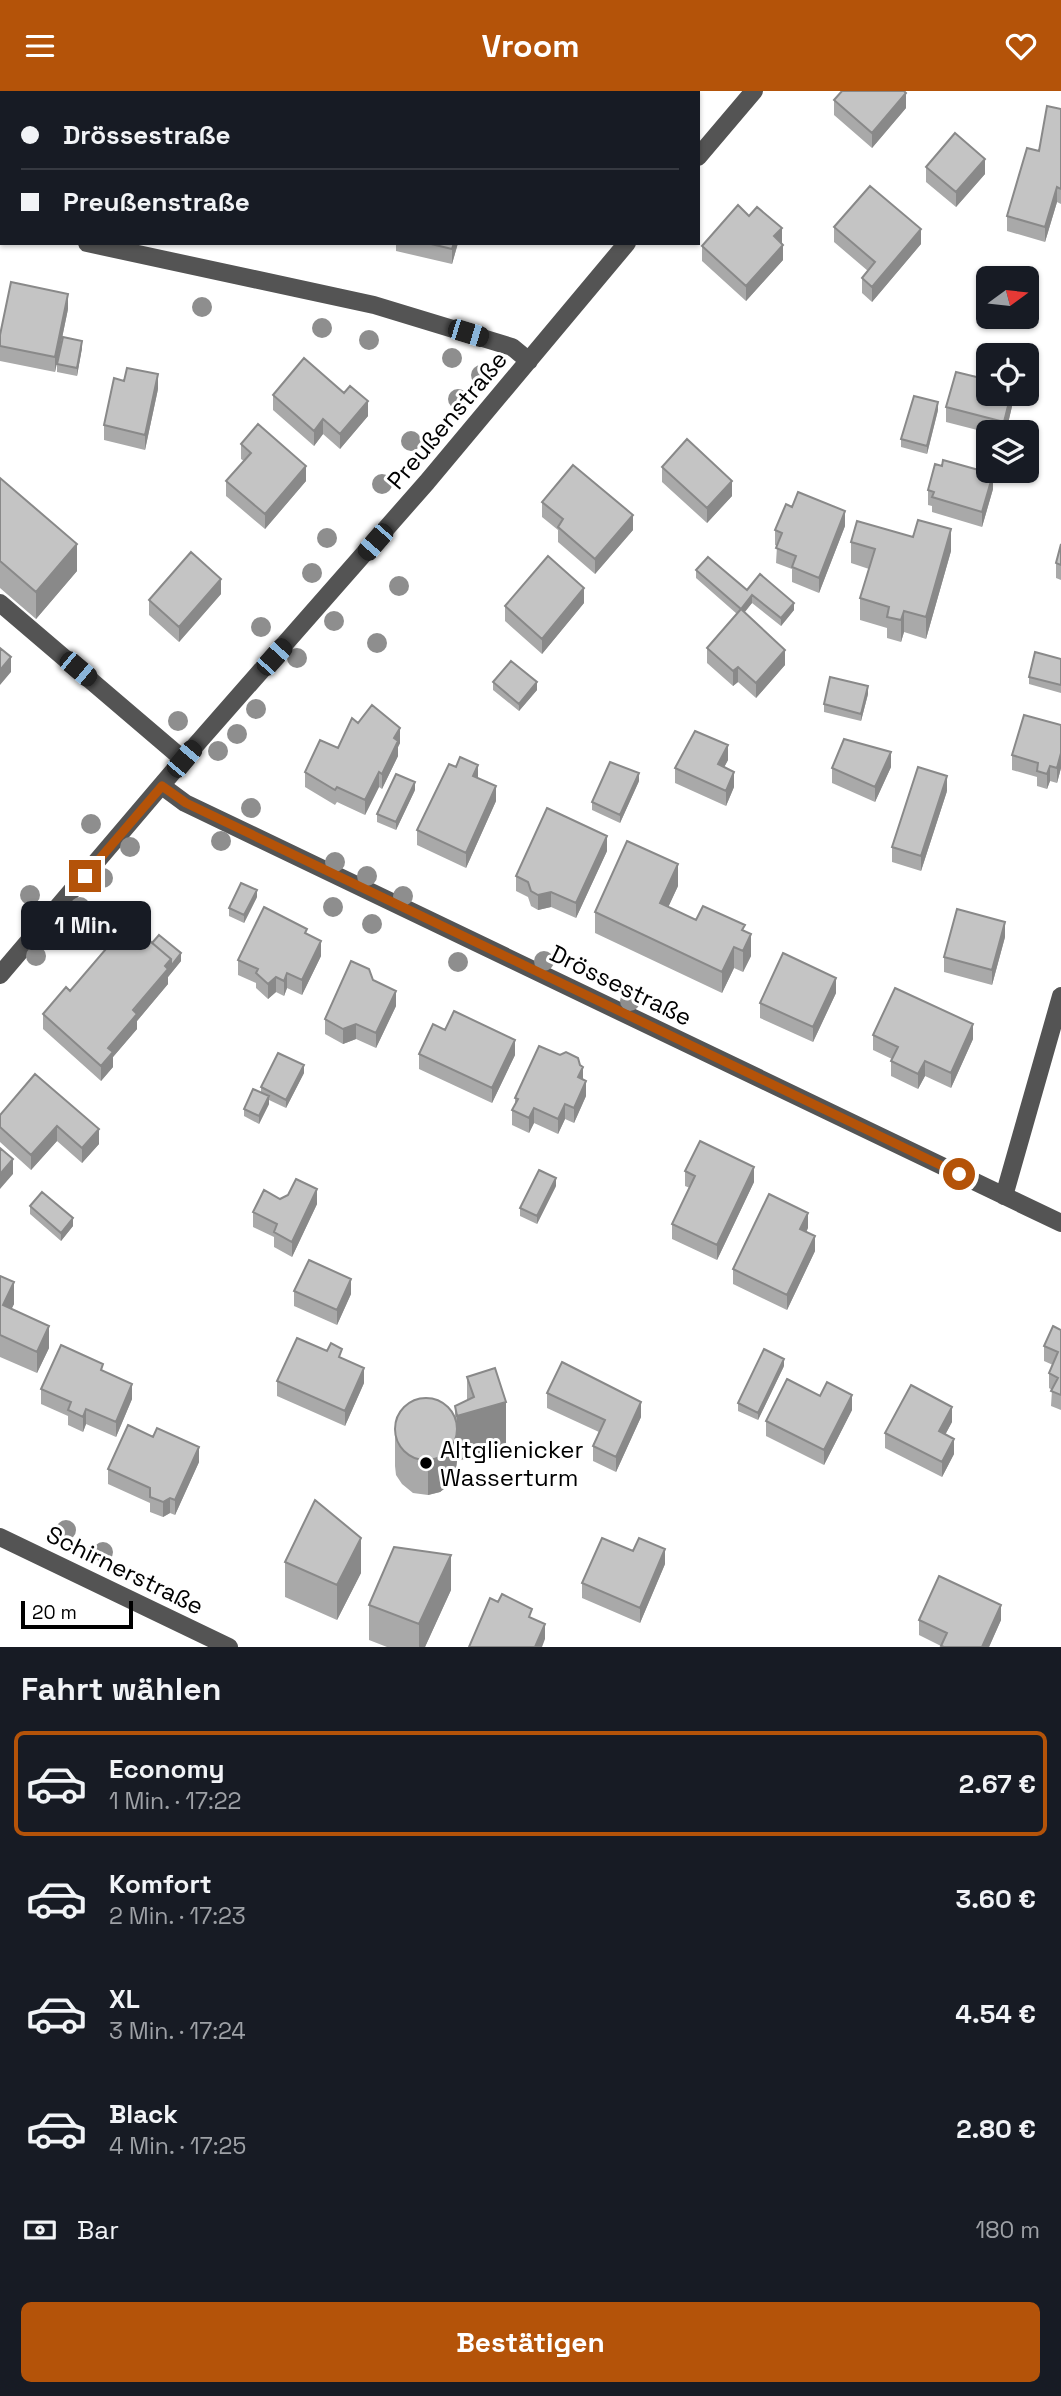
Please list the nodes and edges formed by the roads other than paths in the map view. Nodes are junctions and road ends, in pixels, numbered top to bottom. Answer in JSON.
{"nodes":[{"id":1,"x":754,"y":91,"type":"edge"},
{"id":2,"x":700,"y":155,"type":"edge"},
{"id":3,"x":96,"y":245,"type":"edge"},
{"id":4,"x":624,"y":245,"type":"edge"},
{"id":5,"x":529,"y":361,"type":"junction"},
{"id":6,"x":0,"y":603,"type":"edge"},
{"id":7,"x":184,"y":759,"type":"junction"},
{"id":8,"x":162,"y":786,"type":"junction"},
{"id":9,"x":0,"y":975,"type":"edge"},
{"id":10,"x":1061,"y":996,"type":"edge"},
{"id":11,"x":1004,"y":1196,"type":"junction"},
{"id":12,"x":1061,"y":1223,"type":"edge"},
{"id":13,"x":0,"y":1537,"type":"edge"},
{"id":14,"x":229,"y":1647,"type":"edge"}],
"edges":[{"from":1,"to":2,"type":"street"},
{"from":3,"to":5,"type":"street"},
{"from":4,"to":5,"type":"street","name":"Preußenstraße"},
{"from":5,"to":7,"type":"street","name":"Preußenstraße"},
{"from":6,"to":7,"type":"street"},
{"from":7,"to":8,"type":"street","name":"Preußenstraße"},
{"from":8,"to":9,"type":"street","name":"Preußenstraße"},
{"from":8,"to":11,"type":"street","name":"Drössestraße"},
{"from":10,"to":11,"type":"street"},
{"from":11,"to":12,"type":"street","name":"Drössestraße"},
{"from":13,"to":14,"type":"street","name":"Schirnerstraße"}]}
